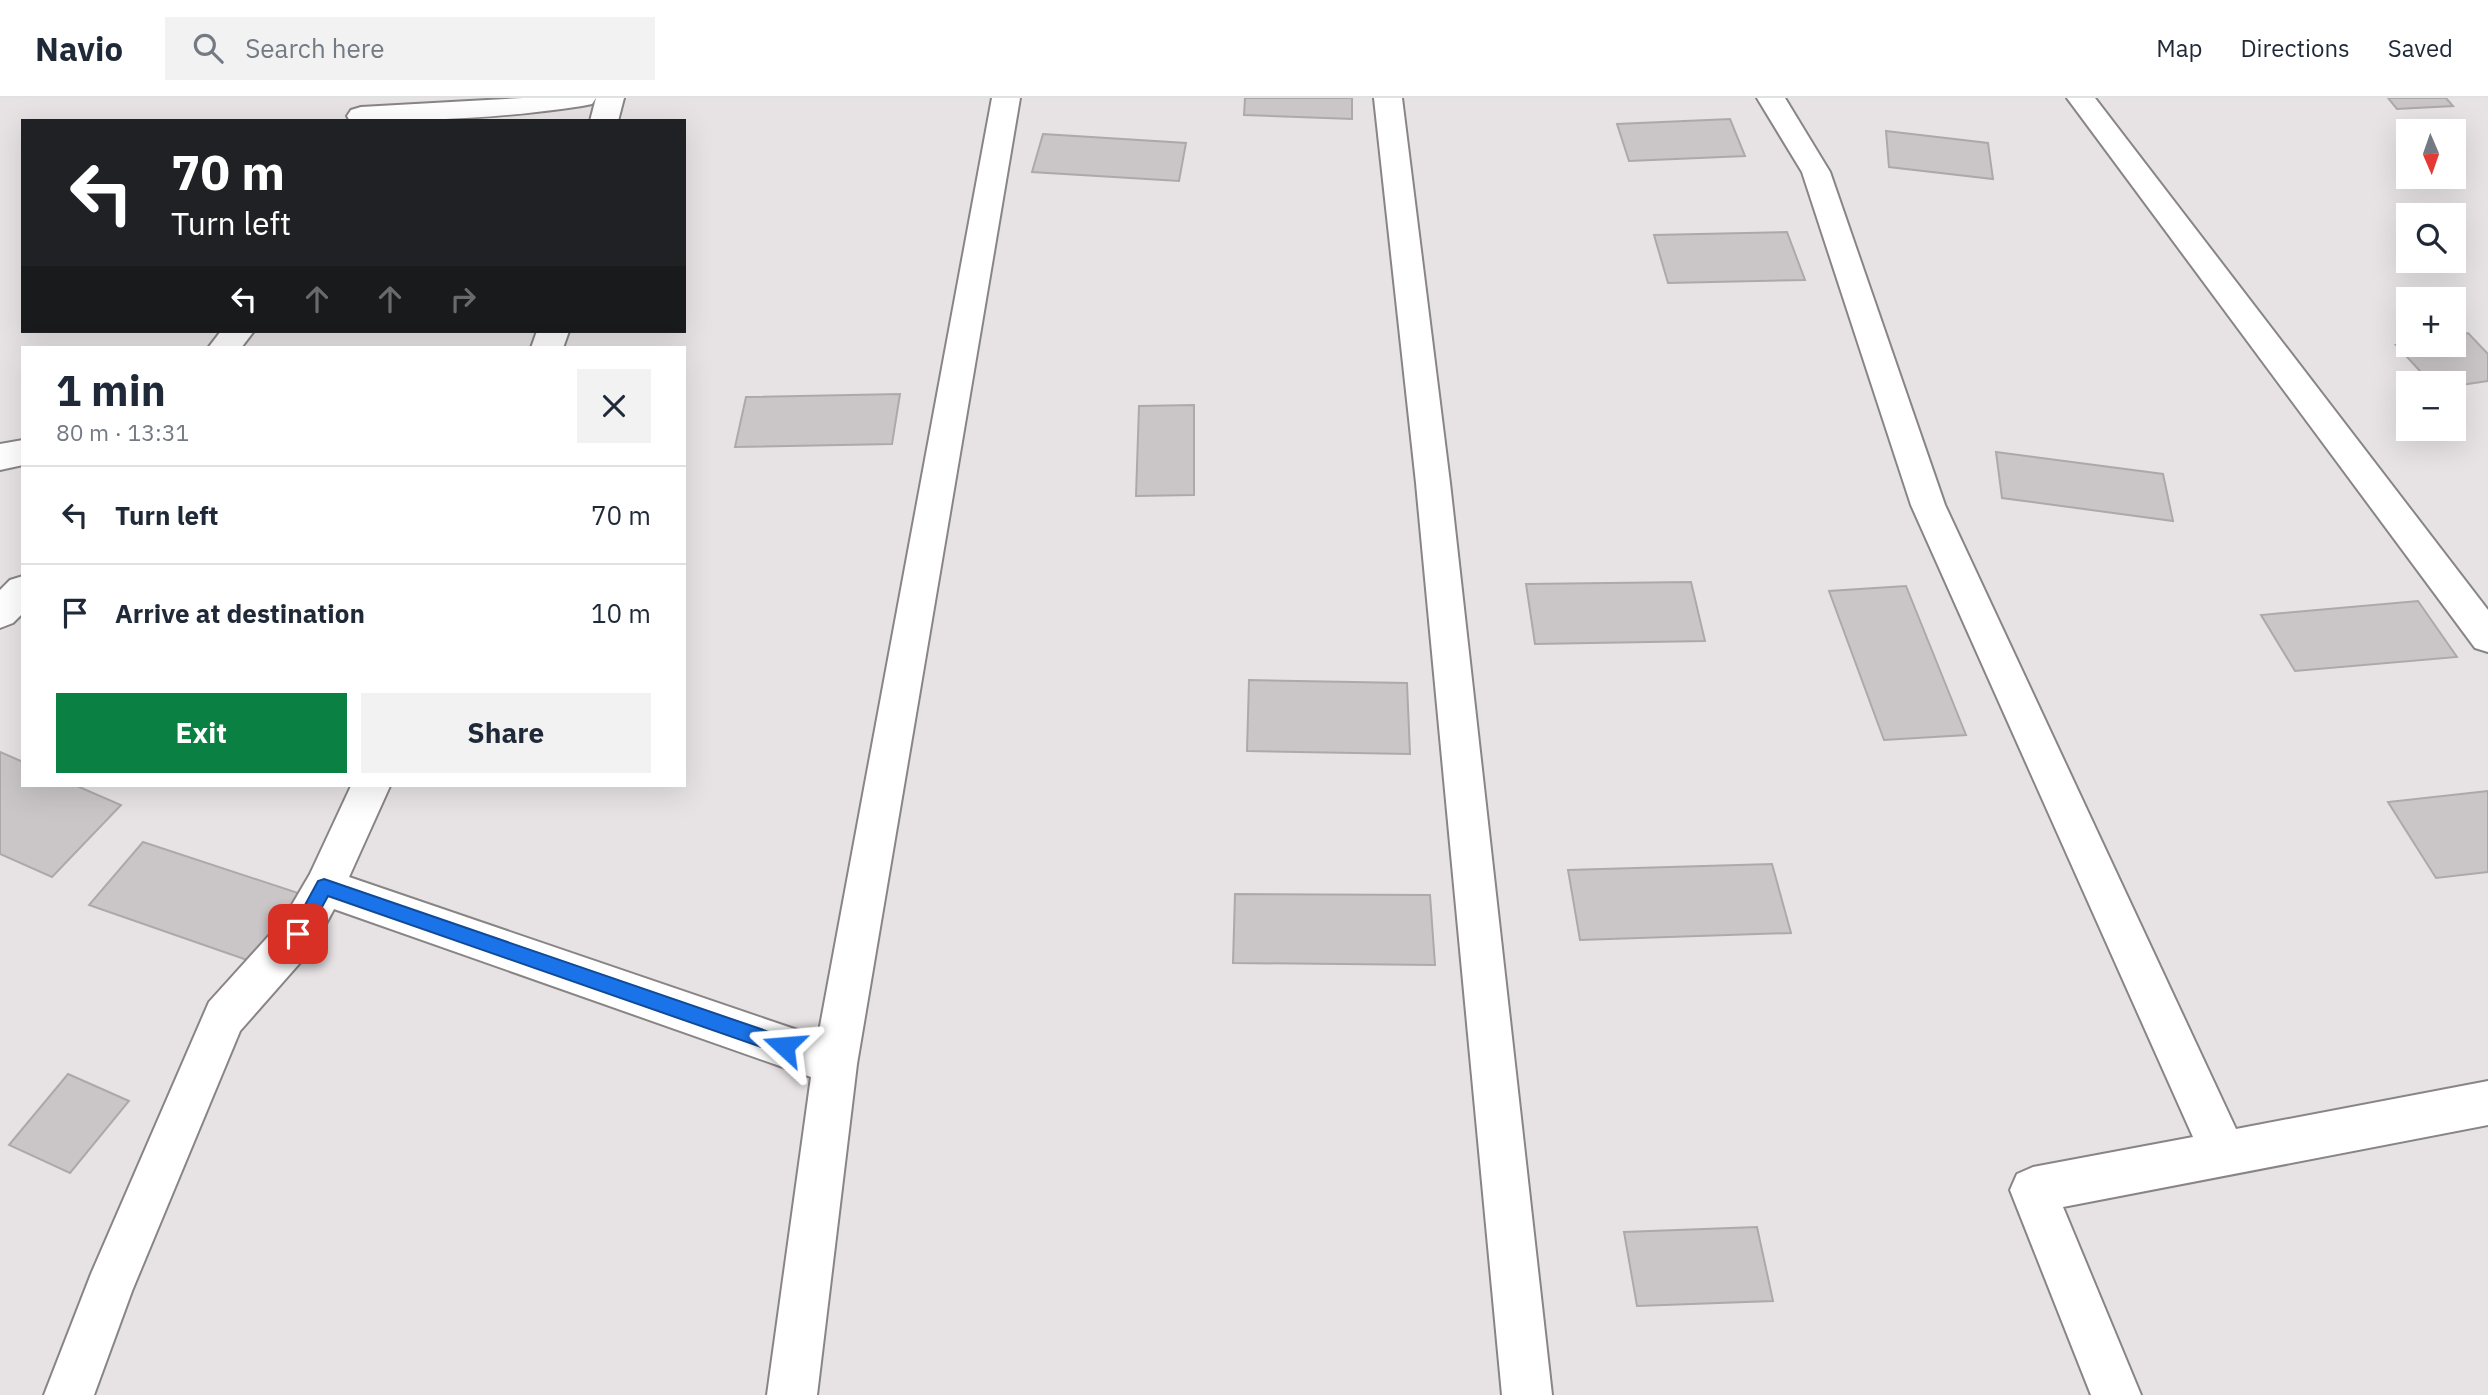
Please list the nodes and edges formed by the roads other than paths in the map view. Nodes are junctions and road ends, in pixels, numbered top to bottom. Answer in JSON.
{"nodes":[{"id":1,"x":582,"y":98,"type":"edge"},
{"id":2,"x":610,"y":98,"type":"edge"},
{"id":3,"x":1006,"y":98,"type":"edge"},
{"id":4,"x":1388,"y":98,"type":"edge"},
{"id":5,"x":1772,"y":98,"type":"edge"},
{"id":6,"x":2081,"y":98,"type":"edge"},
{"id":7,"x":361,"y":112,"type":"edge"},
{"id":8,"x":605,"y":119,"type":"edge"},
{"id":9,"x":21,"y":452,"type":"edge"},
{"id":10,"x":0,"y":457,"type":"edge"},
{"id":11,"x":21,"y":592,"type":"edge"},
{"id":12,"x":0,"y":613,"type":"edge"},
{"id":13,"x":2488,"y":637,"type":"edge"},
{"id":14,"x":370,"y":787,"type":"edge"},
{"id":15,"x":324,"y":887,"type":"junction"},
{"id":16,"x":835,"y":1063,"type":"junction"},
{"id":17,"x":2488,"y":1104,"type":"edge"},
{"id":18,"x":2224,"y":1154,"type":"junction"},
{"id":19,"x":69,"y":1395,"type":"edge"},
{"id":20,"x":792,"y":1395,"type":"edge"},
{"id":21,"x":1527,"y":1395,"type":"edge"},
{"id":22,"x":2116,"y":1395,"type":"edge"}],
"edges":[{"from":1,"to":7,"type":"street"},
{"from":2,"to":8,"type":"street"},
{"from":3,"to":16,"type":"street"},
{"from":4,"to":21,"type":"street"},
{"from":5,"to":18,"type":"street"},
{"from":6,"to":13,"type":"street"},
{"from":9,"to":10,"type":"street"},
{"from":11,"to":12,"type":"street"},
{"from":14,"to":15,"type":"street"},
{"from":15,"to":16,"type":"street"},
{"from":15,"to":19,"type":"street"},
{"from":16,"to":20,"type":"street"},
{"from":17,"to":18,"type":"street"},
{"from":18,"to":22,"type":"street"}]}
